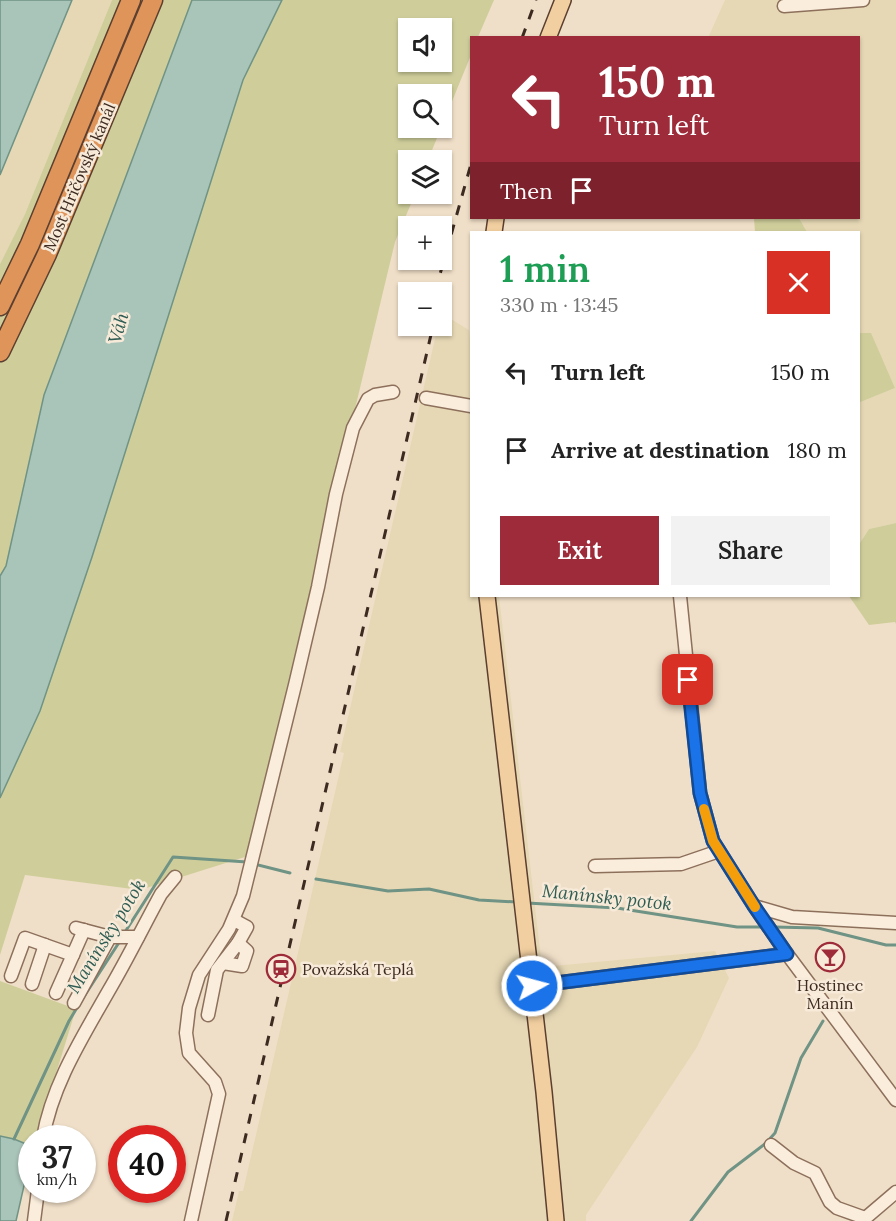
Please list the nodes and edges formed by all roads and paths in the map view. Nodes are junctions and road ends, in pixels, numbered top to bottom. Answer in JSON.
{"nodes":[{"id":1,"x":131,"y":0,"type":"edge"},
{"id":2,"x":153,"y":0,"type":"edge"},
{"id":3,"x":563,"y":0,"type":"edge"},
{"id":4,"x":863,"y":0,"type":"edge"},
{"id":5,"x":808,"y":2,"type":"edge"},
{"id":6,"x":784,"y":6,"type":"dead end"},
{"id":7,"x":549,"y":36,"type":"edge"},
{"id":8,"x":0,"y":306,"type":"edge"},
{"id":9,"x":0,"y":352,"type":"edge"},
{"id":10,"x":393,"y":392,"type":"dead end"},
{"id":11,"x":426,"y":398,"type":"dead end"},
{"id":12,"x":470,"y":406,"type":"edge"},
{"id":13,"x":487,"y":597,"type":"edge"},
{"id":14,"x":680,"y":597,"type":"edge"},
{"id":15,"x":719,"y":851,"type":"junction"},
{"id":16,"x":595,"y":866,"type":"dead end"},
{"id":17,"x":175,"y":877,"type":"dead end"},
{"id":18,"x":754,"y":906,"type":"junction"},
{"id":19,"x":234,"y":920,"type":"junction"},
{"id":20,"x":896,"y":923,"type":"edge"},
{"id":21,"x":110,"y":937,"type":"junction"},
{"id":22,"x":138,"y":937,"type":"junction"},
{"id":23,"x":45,"y":945,"type":"junction"},
{"id":24,"x":787,"y":954,"type":"junction"},
{"id":25,"x":73,"y":955,"type":"junction"},
{"id":26,"x":11,"y":976,"type":"dead end"},
{"id":27,"x":32,"y":984,"type":"dead end"},
{"id":28,"x":532,"y":986,"type":"junction"},
{"id":29,"x":56,"y":993,"type":"dead end"},
{"id":30,"x":74,"y":1003,"type":"dead end"},
{"id":31,"x":208,"y":1015,"type":"dead end"},
{"id":32,"x":896,"y":1100,"type":"edge"},
{"id":33,"x":46,"y":1125,"type":"edge"},
{"id":34,"x":771,"y":1145,"type":"dead end"},
{"id":35,"x":896,"y":1192,"type":"edge"},
{"id":36,"x":36,"y":1203,"type":"edge"},
{"id":37,"x":864,"y":1220,"type":"edge"},
{"id":38,"x":34,"y":1221,"type":"edge"},
{"id":39,"x":191,"y":1221,"type":"edge"},
{"id":40,"x":556,"y":1221,"type":"edge"}],
"edges":[{"from":1,"to":8,"type":"highway","name":"Most Hričovský kanál"},
{"from":2,"to":9,"type":"highway","name":"Most Hričovský kanál"},
{"from":3,"to":7,"type":"main road"},
{"from":4,"to":5,"type":"street"},
{"from":5,"to":6,"type":"street"},
{"from":10,"to":19,"type":"street"},
{"from":11,"to":12,"type":"street"},
{"from":13,"to":28,"type":"main road"},
{"from":14,"to":15,"type":"street"},
{"from":15,"to":16,"type":"street"},
{"from":15,"to":18,"type":"street"},
{"from":17,"to":22,"type":"street"},
{"from":18,"to":20,"type":"street"},
{"from":18,"to":24,"type":"street"},
{"from":19,"to":31,"type":"street"},
{"from":19,"to":39,"type":"street"},
{"from":21,"to":22,"type":"street"},
{"from":21,"to":25,"type":"street"},
{"from":21,"to":30,"type":"street"},
{"from":22,"to":33,"type":"street"},
{"from":23,"to":25,"type":"street"},
{"from":23,"to":26,"type":"street"},
{"from":23,"to":27,"type":"street"},
{"from":24,"to":28,"type":"street"},
{"from":24,"to":32,"type":"street"},
{"from":25,"to":29,"type":"street"},
{"from":28,"to":40,"type":"main road"},
{"from":34,"to":37,"type":"street"},
{"from":35,"to":37,"type":"street"},
{"from":36,"to":38,"type":"street"}]}
